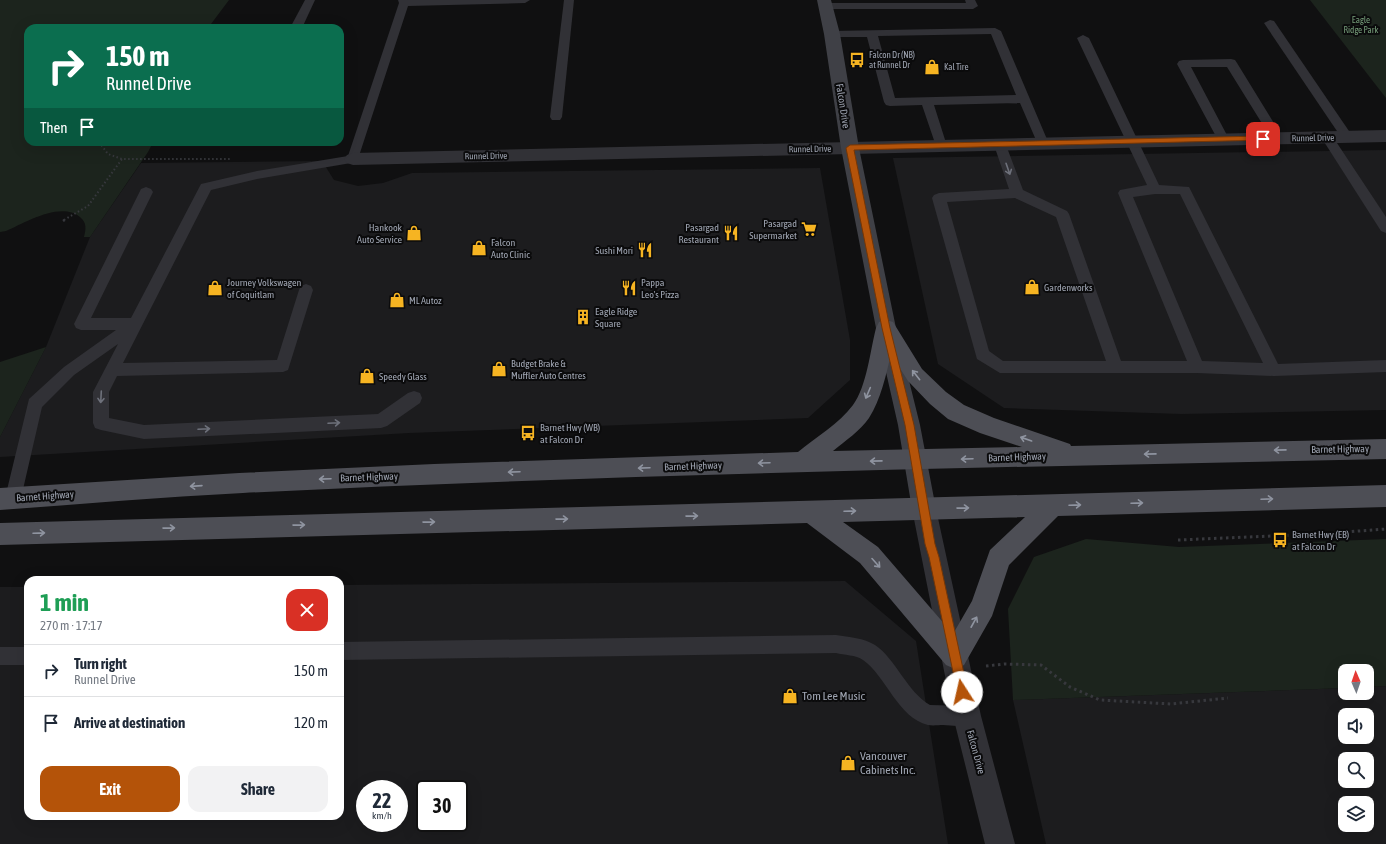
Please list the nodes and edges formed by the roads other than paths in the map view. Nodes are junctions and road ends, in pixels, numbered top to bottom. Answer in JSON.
{"nodes":[{"id":1,"x":310,"y":0,"type":"edge"},
{"id":2,"x":525,"y":0,"type":"edge"},
{"id":3,"x":568,"y":0,"type":"edge"},
{"id":4,"x":970,"y":0,"type":"edge"},
{"id":5,"x":403,"y":2,"type":"edge"},
{"id":6,"x":825,"y":3,"type":"edge"},
{"id":7,"x":1270,"y":23,"type":"dead end"},
{"id":8,"x":298,"y":24,"type":"edge"},
{"id":9,"x":872,"y":33,"type":"junction"},
{"id":10,"x":832,"y":34,"type":"junction"},
{"id":11,"x":1083,"y":38,"type":"dead end"},
{"id":12,"x":1024,"y":99,"type":"junction"},
{"id":13,"x":927,"y":102,"type":"junction"},
{"id":14,"x":556,"y":116,"type":"dead end"},
{"id":15,"x":1386,"y":136,"type":"edge"},
{"id":16,"x":1327,"y":137,"type":"junction"},
{"id":17,"x":1346,"y":137,"type":"junction"},
{"id":18,"x":1277,"y":138,"type":"junction"},
{"id":19,"x":1223,"y":139,"type":"junction"},
{"id":20,"x":1132,"y":142,"type":"junction"},
{"id":21,"x":1043,"y":144,"type":"junction"},
{"id":22,"x":1000,"y":145,"type":"junction"},
{"id":23,"x":941,"y":146,"type":"junction"},
{"id":24,"x":850,"y":148,"type":"junction"},
{"id":25,"x":353,"y":159,"type":"junction"},
{"id":26,"x":1155,"y":189,"type":"junction"},
{"id":27,"x":146,"y":192,"type":"dead end"},
{"id":28,"x":1017,"y":193,"type":"junction"},
{"id":29,"x":1386,"y":228,"type":"edge"},
{"id":30,"x":306,"y":290,"type":"dead end"},
{"id":31,"x":136,"y":324,"type":"junction"},
{"id":32,"x":886,"y":328,"type":"junction"},
{"id":33,"x":1386,"y":366,"type":"edge"},
{"id":34,"x":1116,"y":367,"type":"junction"},
{"id":35,"x":1197,"y":368,"type":"junction"},
{"id":36,"x":112,"y":370,"type":"junction"},
{"id":37,"x":1274,"y":370,"type":"junction"},
{"id":38,"x":414,"y":398,"type":"dead end"},
{"id":39,"x":1386,"y":449,"type":"edge"},
{"id":40,"x":1076,"y":455,"type":"junction"},
{"id":41,"x":915,"y":460,"type":"junction"},
{"id":42,"x":803,"y":462,"type":"junction"},
{"id":43,"x":1386,"y":496,"type":"edge"},
{"id":44,"x":6,"y":499,"type":"edge"},
{"id":45,"x":1053,"y":505,"type":"junction"},
{"id":46,"x":924,"y":509,"type":"junction"},
{"id":47,"x":813,"y":513,"type":"junction"},
{"id":48,"x":0,"y":534,"type":"edge"},
{"id":49,"x":344,"y":651,"type":"edge"},
{"id":50,"x":0,"y":656,"type":"edge"},
{"id":51,"x":24,"y":656,"type":"edge"},
{"id":52,"x":956,"y":662,"type":"junction"},
{"id":53,"x":967,"y":716,"type":"junction"},
{"id":54,"x":1000,"y":844,"type":"edge"}],
"edges":[{"from":1,"to":8,"type":"lane"},
{"from":2,"to":5,"type":"lane"},
{"from":3,"to":14,"type":"lane"},
{"from":4,"to":6,"type":"lane"},
{"from":5,"to":25,"type":"lane"},
{"from":6,"to":10,"type":"street","name":"Falcon Drive"},
{"from":7,"to":17,"type":"lane"},
{"from":9,"to":10,"type":"lane"},
{"from":9,"to":12,"type":"lane"},
{"from":9,"to":13,"type":"lane"},
{"from":10,"to":24,"type":"street","name":"Falcon Drive"},
{"from":11,"to":20,"type":"lane"},
{"from":12,"to":13,"type":"lane"},
{"from":12,"to":21,"type":"lane"},
{"from":13,"to":23,"type":"lane"},
{"from":15,"to":17,"type":"street","name":"Runnel Drive"},
{"from":16,"to":17,"type":"street","name":"Runnel Drive"},
{"from":16,"to":18,"type":"street","name":"Runnel Drive"},
{"from":16,"to":29,"type":"lane"},
{"from":18,"to":19,"type":"street","name":"Runnel Drive"},
{"from":18,"to":19,"type":"lane"},
{"from":19,"to":20,"type":"street","name":"Runnel Drive"},
{"from":20,"to":21,"type":"street","name":"Runnel Drive"},
{"from":20,"to":26,"type":"lane"},
{"from":21,"to":22,"type":"street","name":"Runnel Drive"},
{"from":22,"to":23,"type":"street","name":"Runnel Drive"},
{"from":22,"to":28,"type":"lane","one_way":true},
{"from":23,"to":24,"type":"street","name":"Runnel Drive"},
{"from":24,"to":25,"type":"street","name":"Runnel Drive"},
{"from":24,"to":32,"type":"street","name":"Falcon Drive"},
{"from":25,"to":31,"type":"lane"},
{"from":26,"to":35,"type":"lane"},
{"from":26,"to":37,"type":"lane"},
{"from":27,"to":31,"type":"lane"},
{"from":28,"to":34,"type":"lane"},
{"from":28,"to":34,"type":"lane"},
{"from":30,"to":36,"type":"lane"},
{"from":31,"to":36,"type":"lane"},
{"from":31,"to":44,"type":"lane"},
{"from":40,"to":32,"type":"main road","one_way":true},
{"from":32,"to":41,"type":"street","name":"Falcon Drive"},
{"from":32,"to":42,"type":"main road","one_way":true},
{"from":33,"to":37,"type":"lane"},
{"from":34,"to":35,"type":"lane"},
{"from":35,"to":37,"type":"lane"},
{"from":36,"to":38,"type":"lane","one_way":true},
{"from":39,"to":40,"type":"main road","name":"Barnet Highway","one_way":true},
{"from":40,"to":41,"type":"main road","name":"Barnet Highway","one_way":true},
{"from":41,"to":42,"type":"main road","name":"Barnet Highway","one_way":true},
{"from":41,"to":46,"type":"street","name":"Falcon Drive"},
{"from":42,"to":44,"type":"main road","name":"Barnet Highway","one_way":true},
{"from":45,"to":43,"type":"main road","one_way":true},
{"from":46,"to":45,"type":"main road","one_way":true},
{"from":52,"to":45,"type":"main road","one_way":true},
{"from":47,"to":46,"type":"main road","one_way":true},
{"from":46,"to":52,"type":"street","name":"Falcon Drive"},
{"from":48,"to":47,"type":"main road","one_way":true},
{"from":47,"to":52,"type":"main road","one_way":true},
{"from":49,"to":53,"type":"lane"},
{"from":50,"to":51,"type":"lane"},
{"from":52,"to":53,"type":"street","name":"Falcon Drive"},
{"from":53,"to":54,"type":"street","name":"Falcon Drive"}]}
